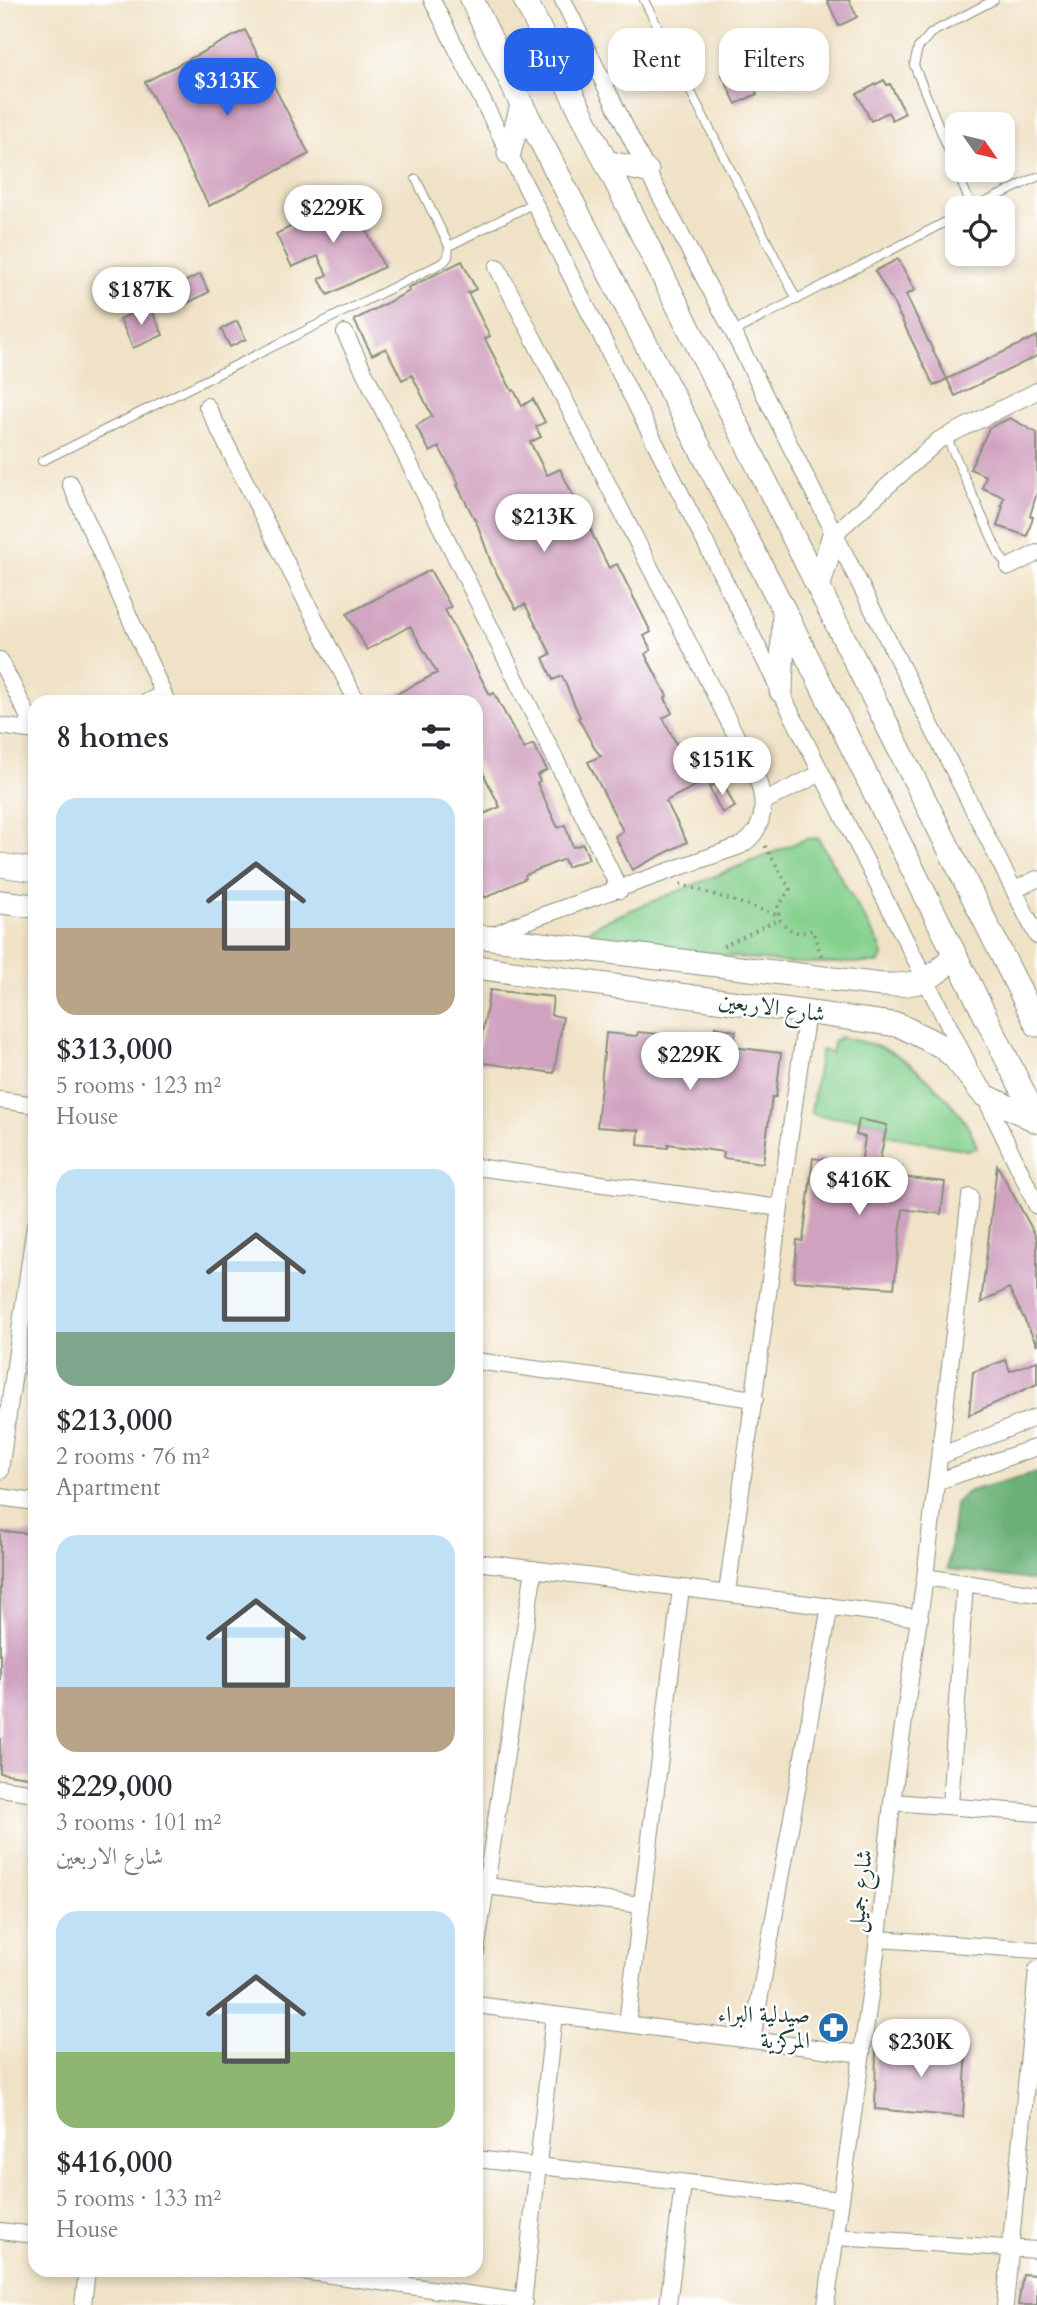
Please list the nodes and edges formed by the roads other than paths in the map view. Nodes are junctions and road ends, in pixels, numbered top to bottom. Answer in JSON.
{"nodes":[{"id":1,"x":432,"y":0,"type":"edge"},
{"id":2,"x":472,"y":0,"type":"edge"},
{"id":3,"x":526,"y":0,"type":"edge"},
{"id":4,"x":563,"y":0,"type":"edge"},
{"id":5,"x":644,"y":0,"type":"edge"},
{"id":6,"x":995,"y":0,"type":"edge"},
{"id":7,"x":523,"y":105,"type":"junction"},
{"id":8,"x":509,"y":153,"type":"junction"},
{"id":9,"x":606,"y":162,"type":"junction"},
{"id":10,"x":648,"y":171,"type":"junction"},
{"id":11,"x":1037,"y":177,"type":"edge"},
{"id":12,"x":416,"y":179,"type":"dead end"},
{"id":13,"x":967,"y":196,"type":"edge"},
{"id":14,"x":997,"y":196,"type":"edge"},
{"id":15,"x":534,"y":203,"type":"junction"},
{"id":16,"x":945,"y":222,"type":"edge"},
{"id":17,"x":449,"y":246,"type":"junction"},
{"id":18,"x":497,"y":267,"type":"dead end"},
{"id":19,"x":797,"y":300,"type":"junction"},
{"id":20,"x":733,"y":332,"type":"junction"},
{"id":21,"x":345,"y":333,"type":"dead end"},
{"id":22,"x":1037,"y":391,"type":"edge"},
{"id":23,"x":207,"y":406,"type":"dead end"},
{"id":24,"x":946,"y":436,"type":"junction"},
{"id":25,"x":42,"y":461,"type":"dead end"},
{"id":26,"x":70,"y":483,"type":"dead end"},
{"id":27,"x":834,"y":534,"type":"junction"},
{"id":28,"x":1037,"y":553,"type":"edge"},
{"id":29,"x":1009,"y":568,"type":"joint"},
{"id":30,"x":819,"y":585,"type":"junction"},
{"id":31,"x":784,"y":610,"type":"junction"},
{"id":32,"x":0,"y":660,"type":"edge"},
{"id":33,"x":780,"y":691,"type":"junction"},
{"id":34,"x":164,"y":695,"type":"edge"},
{"id":35,"x":353,"y":695,"type":"edge"},
{"id":36,"x":28,"y":717,"type":"edge"},
{"id":37,"x":0,"y":726,"type":"edge"},
{"id":38,"x":28,"y":730,"type":"edge"},
{"id":39,"x":821,"y":773,"type":"junction"},
{"id":40,"x":764,"y":802,"type":"junction"},
{"id":41,"x":0,"y":865,"type":"edge"},
{"id":42,"x":28,"y":869,"type":"edge"},
{"id":43,"x":1037,"y":879,"type":"edge"},
{"id":44,"x":620,"y":890,"type":"junction"},
{"id":45,"x":1014,"y":890,"type":"junction"},
{"id":46,"x":0,"y":902,"type":"edge"},
{"id":47,"x":28,"y":905,"type":"edge"},
{"id":48,"x":1037,"y":936,"type":"edge"},
{"id":49,"x":483,"y":937,"type":"edge"},
{"id":50,"x":483,"y":937,"type":"edge"},
{"id":51,"x":954,"y":953,"type":"junction"},
{"id":52,"x":483,"y":968,"type":"edge"},
{"id":53,"x":925,"y":980,"type":"junction"},
{"id":54,"x":807,"y":1011,"type":"junction"},
{"id":55,"x":1037,"y":1025,"type":"edge"},
{"id":56,"x":984,"y":1095,"type":"junction"},
{"id":57,"x":0,"y":1100,"type":"edge"},
{"id":58,"x":28,"y":1104,"type":"edge"},
{"id":59,"x":1037,"y":1120,"type":"edge"},
{"id":60,"x":483,"y":1168,"type":"edge"},
{"id":61,"x":970,"y":1197,"type":"dead end"},
{"id":62,"x":1037,"y":1206,"type":"edge"},
{"id":63,"x":780,"y":1208,"type":"junction"},
{"id":64,"x":28,"y":1274,"type":"edge"},
{"id":65,"x":483,"y":1362,"type":"edge"},
{"id":66,"x":755,"y":1399,"type":"junction"},
{"id":67,"x":1037,"y":1417,"type":"edge"},
{"id":68,"x":1037,"y":1447,"type":"edge"},
{"id":69,"x":940,"y":1456,"type":"junction"},
{"id":70,"x":0,"y":1471,"type":"edge"},
{"id":71,"x":936,"y":1482,"type":"junction"},
{"id":72,"x":0,"y":1497,"type":"edge"},
{"id":73,"x":28,"y":1501,"type":"edge"},
{"id":74,"x":483,"y":1563,"type":"edge"},
{"id":75,"x":534,"y":1569,"type":"junction"},
{"id":76,"x":925,"y":1577,"type":"junction"},
{"id":77,"x":965,"y":1582,"type":"junction"},
{"id":78,"x":681,"y":1588,"type":"junction"},
{"id":79,"x":727,"y":1592,"type":"junction"},
{"id":80,"x":1037,"y":1594,"type":"edge"},
{"id":81,"x":830,"y":1606,"type":"junction"},
{"id":82,"x":920,"y":1618,"type":"junction"},
{"id":83,"x":0,"y":1788,"type":"edge"},
{"id":84,"x":28,"y":1792,"type":"edge"},
{"id":85,"x":892,"y":1802,"type":"junction"},
{"id":86,"x":950,"y":1806,"type":"junction"},
{"id":87,"x":1037,"y":1813,"type":"edge"},
{"id":88,"x":486,"y":1886,"type":"junction"},
{"id":89,"x":642,"y":1905,"type":"junction"},
{"id":90,"x":483,"y":1906,"type":"edge"},
{"id":91,"x":878,"y":1939,"type":"junction"},
{"id":92,"x":1037,"y":1950,"type":"edge"},
{"id":93,"x":1037,"y":1970,"type":"edge"},
{"id":94,"x":483,"y":2006,"type":"edge"},
{"id":95,"x":554,"y":2015,"type":"junction"},
{"id":96,"x":627,"y":2024,"type":"junction"},
{"id":97,"x":752,"y":2040,"type":"junction"},
{"id":98,"x":862,"y":2054,"type":"junction"},
{"id":99,"x":483,"y":2159,"type":"edge"},
{"id":100,"x":540,"y":2166,"type":"junction"},
{"id":101,"x":683,"y":2184,"type":"junction"},
{"id":102,"x":841,"y":2200,"type":"junction"},
{"id":103,"x":0,"y":2231,"type":"edge"},
{"id":104,"x":28,"y":2234,"type":"edge"},
{"id":105,"x":836,"y":2237,"type":"junction"},
{"id":106,"x":1010,"y":2249,"type":"junction"},
{"id":107,"x":1037,"y":2250,"type":"edge"},
{"id":108,"x":87,"y":2277,"type":"edge"},
{"id":109,"x":343,"y":2277,"type":"edge"},
{"id":110,"x":523,"y":2303,"type":"edge"},
{"id":111,"x":83,"y":2305,"type":"edge"},
{"id":112,"x":668,"y":2305,"type":"edge"},
{"id":113,"x":827,"y":2305,"type":"edge"},
{"id":114,"x":1005,"y":2305,"type":"edge"}],
"edges":[{"from":1,"to":8,"type":"street"},
{"from":2,"to":7,"type":"main road"},
{"from":3,"to":9,"type":"main road"},
{"from":4,"to":10,"type":"street"},
{"from":5,"to":19,"type":"lane"},
{"from":6,"to":13,"type":"lane"},
{"from":7,"to":8,"type":"main road"},
{"from":7,"to":31,"type":"main road"},
{"from":8,"to":15,"type":"street"},
{"from":9,"to":10,"type":"main road"},
{"from":9,"to":30,"type":"main road"},
{"from":10,"to":20,"type":"street"},
{"from":11,"to":14,"type":"lane"},
{"from":12,"to":17,"type":"lane"},
{"from":15,"to":17,"type":"lane"},
{"from":15,"to":33,"type":"street"},
{"from":16,"to":19,"type":"lane"},
{"from":17,"to":25,"type":"lane"},
{"from":18,"to":40,"type":"street"},
{"from":19,"to":20,"type":"lane"},
{"from":20,"to":27,"type":"street"},
{"from":21,"to":44,"type":"street"},
{"from":22,"to":24,"type":"street"},
{"from":23,"to":35,"type":"street"},
{"from":24,"to":27,"type":"street"},
{"from":24,"to":29,"type":"lane"},
{"from":26,"to":34,"type":"street"},
{"from":27,"to":30,"type":"main road"},
{"from":27,"to":45,"type":"street"},
{"from":28,"to":29,"type":"street"},
{"from":30,"to":55,"type":"main road"},
{"from":31,"to":33,"type":"main road"},
{"from":31,"to":51,"type":"main road"},
{"from":32,"to":36,"type":"street"},
{"from":33,"to":39,"type":"street"},
{"from":37,"to":38,"type":"street"},
{"from":39,"to":40,"type":"street"},
{"from":39,"to":53,"type":"street"},
{"from":40,"to":44,"type":"street"},
{"from":41,"to":42,"type":"main road"},
{"from":43,"to":45,"type":"street"},
{"from":44,"to":49,"type":"street"},
{"from":45,"to":48,"type":"street"},
{"from":46,"to":47,"type":"main road"},
{"from":50,"to":53,"type":"main road","name":"شارع الاربعين"},
{"from":51,"to":53,"type":"main road"},
{"from":51,"to":59,"type":"main road"},
{"from":52,"to":54,"type":"main road","name":"شارع الاربعين"},
{"from":53,"to":56,"type":"street"},
{"from":54,"to":56,"type":"main road","name":"شارع الاربعين"},
{"from":54,"to":63,"type":"street"},
{"from":56,"to":59,"type":"main road","name":"شارع الاربعين"},
{"from":56,"to":62,"type":"street"},
{"from":57,"to":58,"type":"street"},
{"from":60,"to":63,"type":"street"},
{"from":61,"to":69,"type":"street","name":"شارع جميل"},
{"from":63,"to":66,"type":"street"},
{"from":64,"to":70,"type":"street"},
{"from":65,"to":66,"type":"street"},
{"from":66,"to":79,"type":"street"},
{"from":67,"to":69,"type":"street"},
{"from":68,"to":71,"type":"street"},
{"from":69,"to":71,"type":"street","name":"شارع جميل"},
{"from":71,"to":76,"type":"street","name":"شارع جميل"},
{"from":72,"to":73,"type":"street"},
{"from":74,"to":75,"type":"street"},
{"from":75,"to":78,"type":"street"},
{"from":75,"to":88,"type":"street"},
{"from":76,"to":77,"type":"street"},
{"from":76,"to":82,"type":"street","name":"شارع جميل"},
{"from":77,"to":80,"type":"street"},
{"from":77,"to":86,"type":"street"},
{"from":78,"to":79,"type":"street"},
{"from":78,"to":89,"type":"street"},
{"from":79,"to":81,"type":"street"},
{"from":81,"to":82,"type":"street"},
{"from":81,"to":97,"type":"street"},
{"from":82,"to":85,"type":"street","name":"شارع جميل"},
{"from":83,"to":84,"type":"street"},
{"from":85,"to":86,"type":"street"},
{"from":85,"to":91,"type":"street","name":"شارع جميل"},
{"from":86,"to":87,"type":"street"},
{"from":88,"to":89,"type":"street"},
{"from":88,"to":90,"type":"street"},
{"from":89,"to":96,"type":"street"},
{"from":91,"to":92,"type":"street"},
{"from":91,"to":98,"type":"street","name":"شارع جميل"},
{"from":93,"to":106,"type":"street"},
{"from":94,"to":95,"type":"street"},
{"from":95,"to":96,"type":"street"},
{"from":95,"to":100,"type":"street"},
{"from":96,"to":97,"type":"street"},
{"from":97,"to":98,"type":"street"},
{"from":98,"to":102,"type":"street","name":"شارع جميل"},
{"from":99,"to":100,"type":"street"},
{"from":100,"to":101,"type":"street"},
{"from":100,"to":110,"type":"street"},
{"from":101,"to":102,"type":"street"},
{"from":101,"to":112,"type":"street"},
{"from":102,"to":105,"type":"street","name":"شارع جميل"},
{"from":103,"to":104,"type":"street"},
{"from":105,"to":106,"type":"street"},
{"from":105,"to":113,"type":"street","name":"شارع جميل"},
{"from":106,"to":107,"type":"street"},
{"from":106,"to":114,"type":"street"},
{"from":108,"to":111,"type":"street"},
{"from":109,"to":110,"type":"street"}]}
